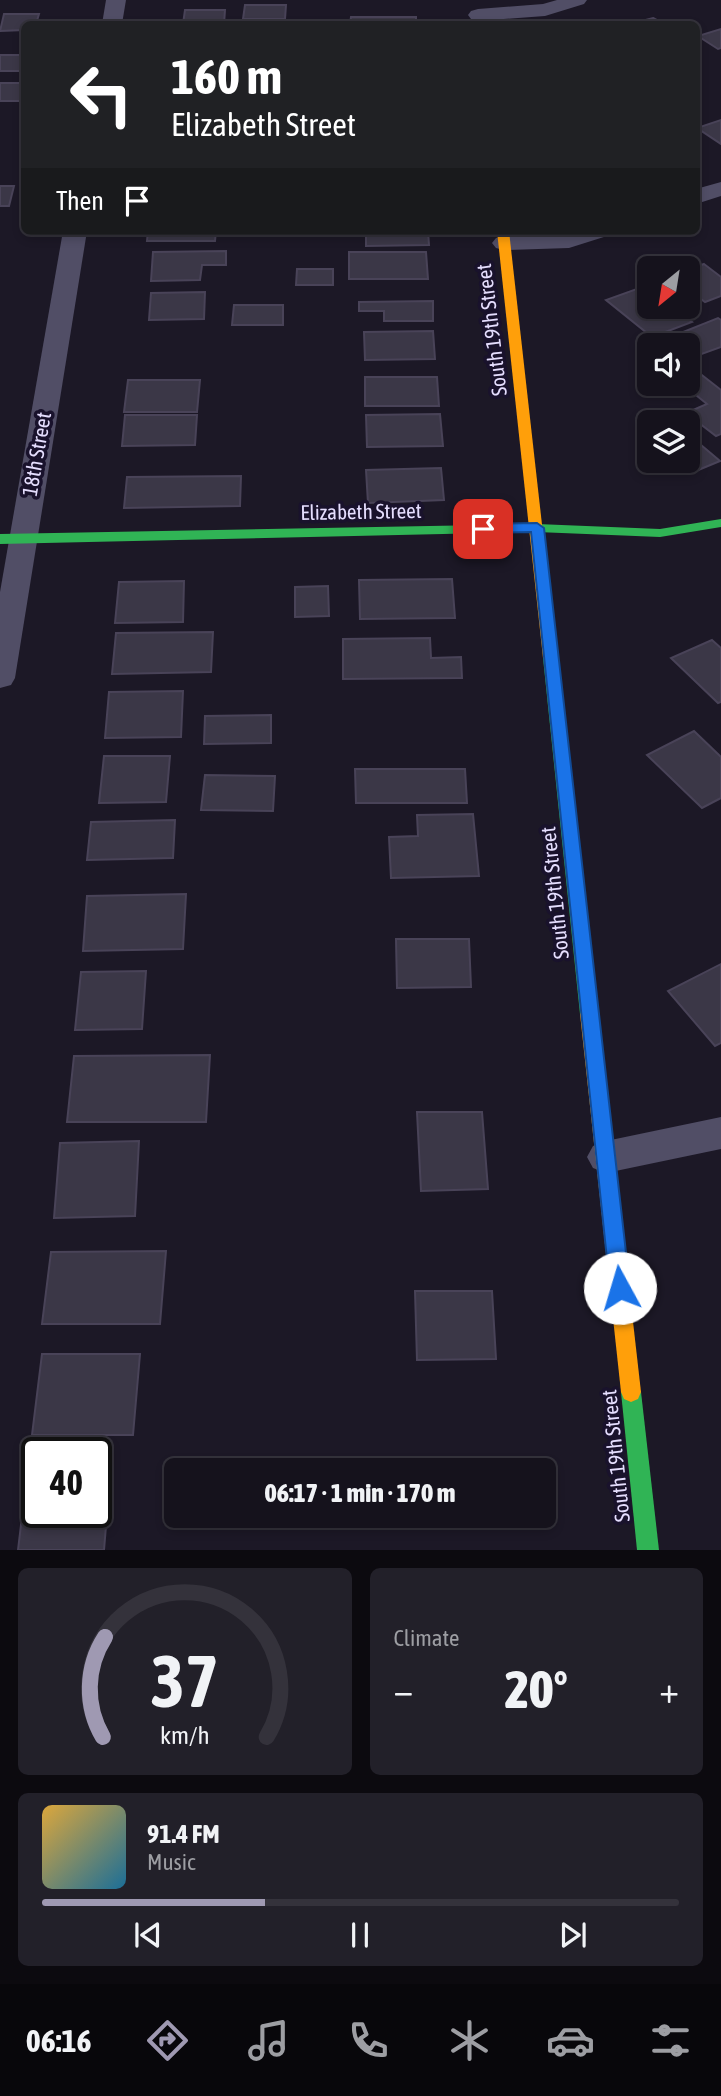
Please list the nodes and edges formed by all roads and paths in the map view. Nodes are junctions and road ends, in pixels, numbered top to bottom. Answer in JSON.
{"nodes":[{"id":1,"x":116,"y":0,"type":"edge"},
{"id":2,"x":577,"y":0,"type":"edge"},
{"id":3,"x":478,"y":13,"type":"edge"},
{"id":4,"x":112,"y":21,"type":"edge"},
{"id":5,"x":721,"y":189,"type":"edge"},
{"id":6,"x":700,"y":196,"type":"edge"},
{"id":7,"x":74,"y":235,"type":"edge"},
{"id":8,"x":587,"y":235,"type":"edge"},
{"id":9,"x":503,"y":237,"type":"edge"},
{"id":10,"x":721,"y":523,"type":"edge"},
{"id":11,"x":537,"y":528,"type":"junction"},
{"id":12,"x":11,"y":539,"type":"edge"},
{"id":13,"x":0,"y":678,"type":"edge"},
{"id":14,"x":721,"y":1133,"type":"edge"},
{"id":15,"x":606,"y":1157,"type":"junction"},
{"id":16,"x":648,"y":1550,"type":"edge"}],
"edges":[{"from":1,"to":4,"type":"street"},
{"from":2,"to":3,"type":"street"},
{"from":5,"to":6,"type":"street"},
{"from":7,"to":12,"type":"street","name":"18th Street"},
{"from":8,"to":9,"type":"street"},
{"from":9,"to":11,"type":"street","name":"South 19th Street"},
{"from":10,"to":11,"type":"street","name":"Elizabeth Street"},
{"from":11,"to":12,"type":"street","name":"Elizabeth Street"},
{"from":11,"to":15,"type":"street","name":"South 19th Street"},
{"from":12,"to":13,"type":"street","name":"18th Street"},
{"from":14,"to":15,"type":"street"},
{"from":15,"to":16,"type":"street","name":"South 19th Street"}]}
